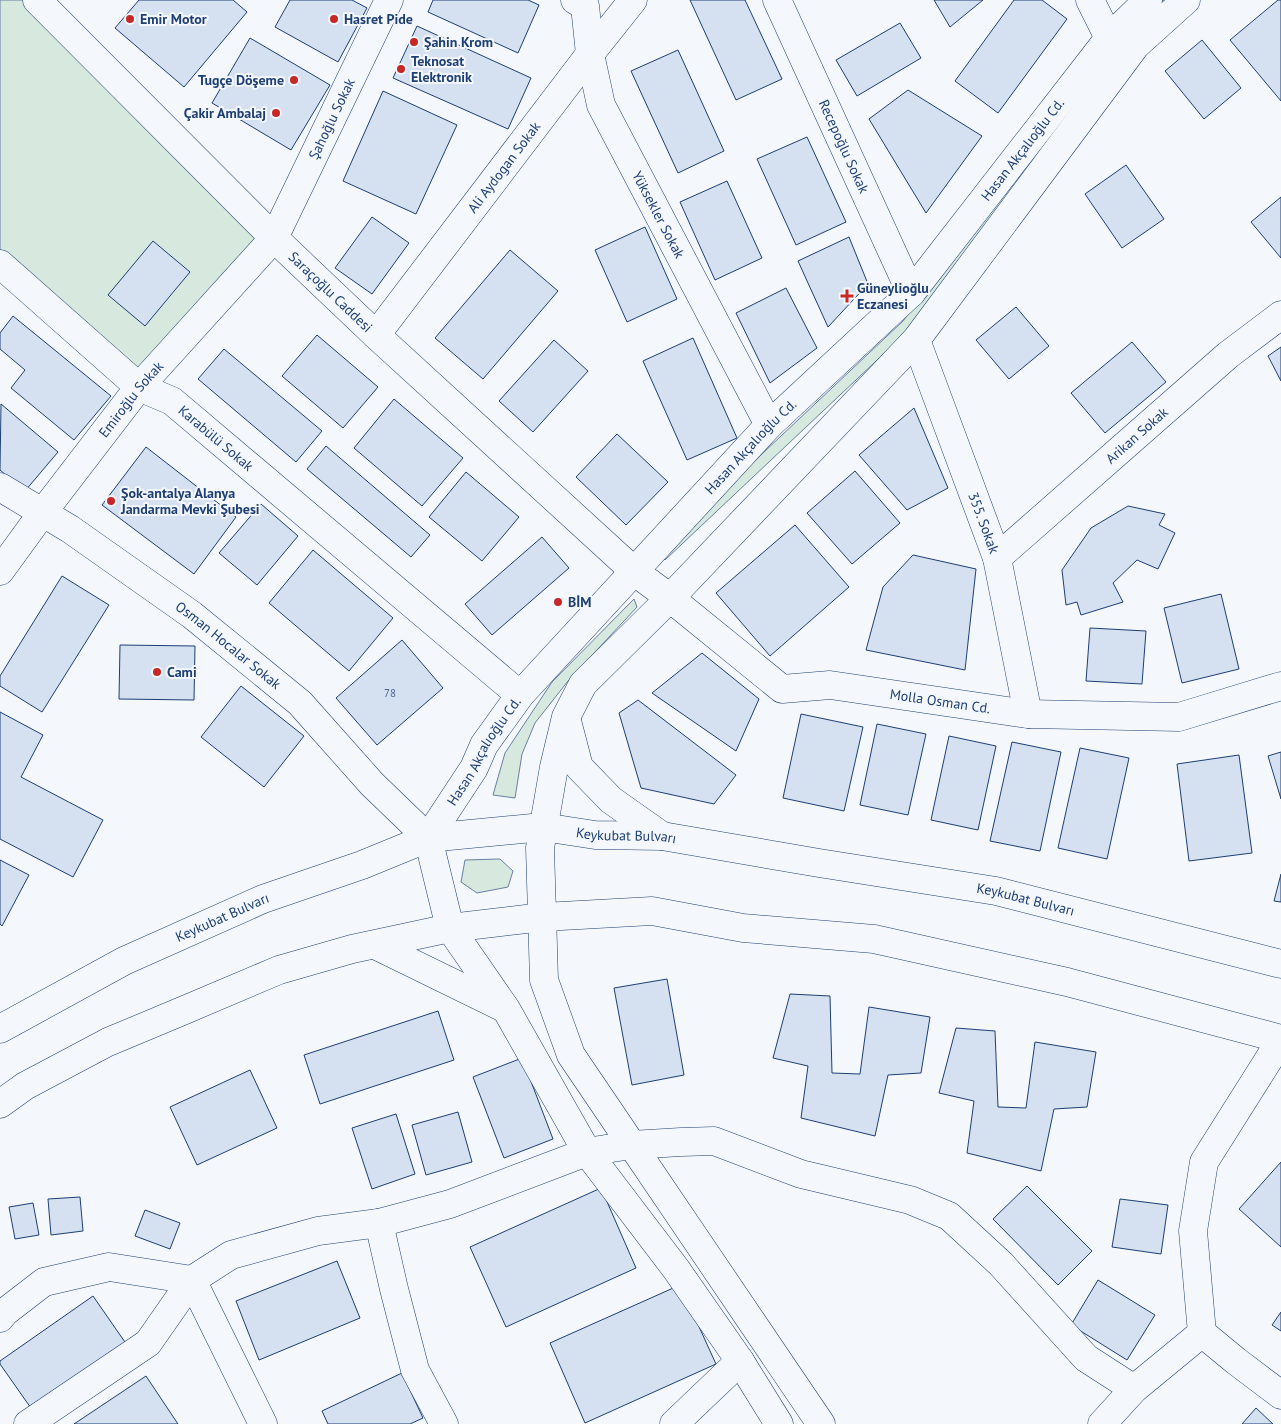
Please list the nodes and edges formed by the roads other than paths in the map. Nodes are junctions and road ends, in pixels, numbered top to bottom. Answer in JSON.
{"nodes":[{"id":1,"x":37,"y":0,"type":"edge"},
{"id":2,"x":389,"y":0,"type":"edge"},
{"id":3,"x":575,"y":0,"type":"edge"},
{"id":4,"x":633,"y":0,"type":"edge"},
{"id":5,"x":777,"y":0,"type":"edge"},
{"id":6,"x":1090,"y":0,"type":"edge"},
{"id":7,"x":1148,"y":0,"type":"edge"},
{"id":8,"x":1186,"y":0,"type":"edge"},
{"id":9,"x":1109,"y":38,"type":"junction"},
{"id":10,"x":590,"y":54,"type":"junction"},
{"id":11,"x":274,"y":238,"type":"junction"},
{"id":12,"x":0,"y":264,"type":"edge"},
{"id":13,"x":912,"y":293,"type":"junction"},
{"id":14,"x":1281,"y":315,"type":"edge"},
{"id":15,"x":376,"y":335,"type":"junction"},
{"id":16,"x":916,"y":340,"type":"junction"},
{"id":17,"x":139,"y":387,"type":"junction"},
{"id":18,"x":769,"y":424,"type":"junction"},
{"id":19,"x":0,"y":487,"type":"edge"},
{"id":20,"x":43,"y":512,"type":"junction"},
{"id":21,"x":997,"y":558,"type":"junction"},
{"id":22,"x":0,"y":571,"type":"edge"},
{"id":23,"x":635,"y":572,"type":"junction"},
{"id":24,"x":670,"y":598,"type":"junction"},
{"id":25,"x":1281,"y":686,"type":"edge"},
{"id":26,"x":520,"y":695,"type":"junction"},
{"id":27,"x":1028,"y":714,"type":"junction"},
{"id":28,"x":566,"y":717,"type":"junction"},
{"id":29,"x":542,"y":827,"type":"junction"},
{"id":30,"x":662,"y":836,"type":"junction"},
{"id":31,"x":428,"y":838,"type":"junction"},
{"id":32,"x":543,"y":917,"type":"junction"},
{"id":33,"x":450,"y":928,"type":"junction"},
{"id":34,"x":374,"y":945,"type":"junction"},
{"id":35,"x":1281,"y":964,"type":"edge"},
{"id":36,"x":506,"y":1009,"type":"junction"},
{"id":37,"x":0,"y":1029,"type":"edge"},
{"id":38,"x":1281,"y":1040,"type":"edge"},
{"id":39,"x":0,"y":1104,"type":"edge"},
{"id":40,"x":631,"y":1145,"type":"junction"},
{"id":41,"x":587,"y":1152,"type":"junction"},
{"id":42,"x":380,"y":1223,"type":"junction"},
{"id":43,"x":192,"y":1280,"type":"junction"},
{"id":44,"x":0,"y":1318,"type":"edge"},
{"id":45,"x":1202,"y":1333,"type":"junction"},
{"id":46,"x":740,"y":1361,"type":"junction"},
{"id":47,"x":1134,"y":1389,"type":"junction"},
{"id":48,"x":1281,"y":1395,"type":"edge"},
{"id":49,"x":28,"y":1424,"type":"edge"},
{"id":50,"x":263,"y":1424,"type":"edge"},
{"id":51,"x":444,"y":1424,"type":"edge"},
{"id":52,"x":674,"y":1424,"type":"edge"},
{"id":53,"x":780,"y":1424,"type":"edge"},
{"id":54,"x":821,"y":1424,"type":"edge"},
{"id":55,"x":1102,"y":1424,"type":"edge"}],
"edges":[{"from":1,"to":11,"type":"main road","name":"Saraçoğlu Caddesi"},
{"from":2,"to":11,"type":"main road","name":"Şahoğlu Sokak"},
{"from":3,"to":10,"type":"main road","name":"Yüksekler Sokak"},
{"from":4,"to":10,"type":"main road","name":"Ali Aydogan Sokak"},
{"from":5,"to":13,"type":"main road","name":"Recepoğlu Sokak"},
{"from":6,"to":9,"type":"main road"},
{"from":7,"to":9,"type":"main road","name":"Hasan Akçalıoğlu Cd."},
{"from":8,"to":16,"type":"main road","name":"Hasan Akçalıoğlu Cd."},
{"from":9,"to":13,"type":"main road","name":"Hasan Akçalıoğlu Cd."},
{"from":10,"to":15,"type":"main road","name":"Ali Aydogan Sokak"},
{"from":10,"to":18,"type":"main road","name":"Yüksekler Sokak"},
{"from":11,"to":15,"type":"main road","name":"Saraçoğlu Caddesi"},
{"from":11,"to":17,"type":"main road","name":"Emiroğlu Sokak"},
{"from":12,"to":17,"type":"main road","name":"Karabülü Sokak"},
{"from":13,"to":18,"type":"main road","name":"Hasan Akçalıoğlu Cd."},
{"from":14,"to":21,"type":"main road","name":"Arikan Sokak"},
{"from":15,"to":23,"type":"main road","name":"Saraçoğlu Caddesi"},
{"from":16,"to":21,"type":"main road","name":"355. Sokak"},
{"from":16,"to":24,"type":"main road","name":"Hasan Akçalıoğlu Cd."},
{"from":17,"to":20,"type":"main road","name":"Emiroğlu Sokak"},
{"from":17,"to":26,"type":"main road","name":"Karabülü Sokak"},
{"from":18,"to":23,"type":"main road","name":"Hasan Akçalıoğlu Cd."},
{"from":19,"to":20,"type":"main road","name":"Osman Hocalar Sokak"},
{"from":20,"to":22,"type":"main road","name":"Emiroğlu Sokak"},
{"from":20,"to":31,"type":"main road","name":"Osman Hocalar Sokak"},
{"from":21,"to":27,"type":"main road","name":"355. Sokak"},
{"from":23,"to":24,"type":"main road","name":"Molla Osman Cd."},
{"from":23,"to":26,"type":"main road","name":"Hasan Akçalıoğlu Cd."},
{"from":24,"to":27,"type":"main road","name":"Molla Osman Cd."},
{"from":24,"to":28,"type":"main road","name":"Hasan Akçalıoğlu Cd."},
{"from":25,"to":27,"type":"main road","name":"Molla Osman Cd."},
{"from":26,"to":31,"type":"main road","name":"Hasan Akçalıoğlu Cd."},
{"from":28,"to":29,"type":"main road","name":"Hasan Akçalıoğlu Cd."},
{"from":28,"to":30,"type":"main road"},
{"from":29,"to":30,"type":"main road","name":"Keykubat Bulvarı"},
{"from":29,"to":31,"type":"main road","name":"Keykubat Bulvarı"},
{"from":29,"to":32,"type":"main road","name":"Hasan Akçalıoğlu Cd."},
{"from":30,"to":35,"type":"main road","name":"Keykubat Bulvarı"},
{"from":31,"to":33,"type":"main road"},
{"from":31,"to":37,"type":"main road","name":"Keykubat Bulvarı"},
{"from":32,"to":33,"type":"main road"},
{"from":32,"to":38,"type":"main road"},
{"from":32,"to":40,"type":"main road","name":"Hasan Akçalıoğlu Cd."},
{"from":33,"to":34,"type":"main road"},
{"from":33,"to":36,"type":"main road"},
{"from":34,"to":36,"type":"main road"},
{"from":34,"to":39,"type":"main road"},
{"from":36,"to":41,"type":"main road"},
{"from":38,"to":45,"type":"main road"},
{"from":40,"to":41,"type":"main road"},
{"from":40,"to":47,"type":"main road"},
{"from":40,"to":54,"type":"main road","name":"Hasan Akçalıoğlu Cd."},
{"from":41,"to":42,"type":"main road"},
{"from":41,"to":46,"type":"main road"},
{"from":42,"to":43,"type":"main road"},
{"from":42,"to":51,"type":"main road"},
{"from":43,"to":44,"type":"main road"},
{"from":43,"to":49,"type":"main road"},
{"from":43,"to":50,"type":"main road"},
{"from":45,"to":47,"type":"main road"},
{"from":45,"to":48,"type":"main road"},
{"from":46,"to":52,"type":"main road"},
{"from":46,"to":53,"type":"main road"},
{"from":47,"to":55,"type":"main road"}]}
